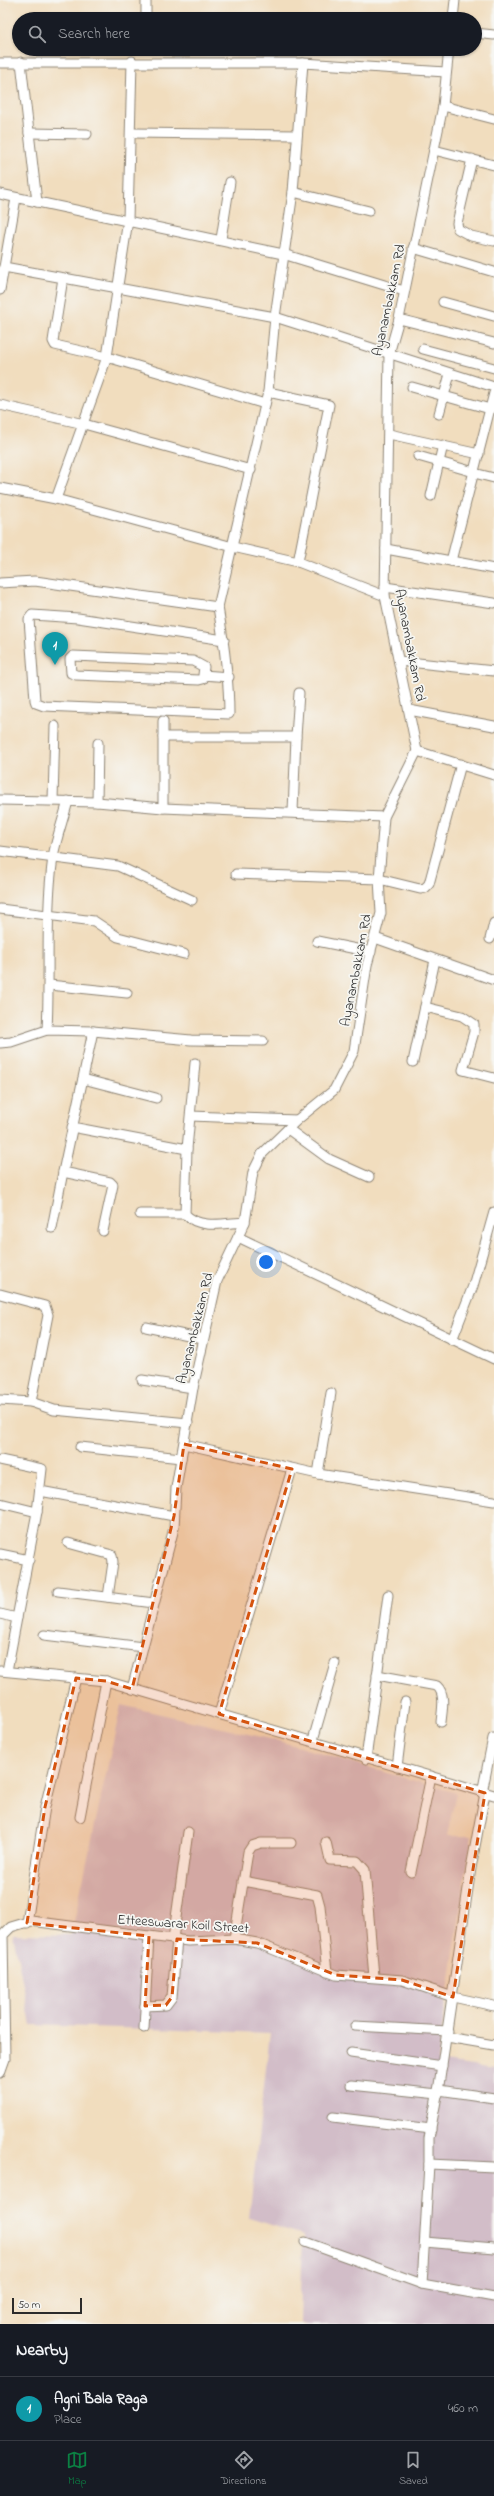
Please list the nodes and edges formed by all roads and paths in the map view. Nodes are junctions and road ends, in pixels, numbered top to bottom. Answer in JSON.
{"nodes":[{"id":1,"x":146,"y":0,"type":"edge"},
{"id":2,"x":455,"y":0,"type":"edge"},
{"id":3,"x":146,"y":12,"type":"edge"},
{"id":4,"x":454,"y":12,"type":"edge"},
{"id":5,"x":482,"y":34,"type":"edge"},
{"id":6,"x":494,"y":35,"type":"edge"},
{"id":7,"x":448,"y":56,"type":"edge"},
{"id":8,"x":132,"y":61,"type":"junction"},
{"id":9,"x":21,"y":62,"type":"junction"},
{"id":10,"x":0,"y":63,"type":"edge"},
{"id":11,"x":303,"y":63,"type":"junction"},
{"id":12,"x":446,"y":72,"type":"junction"},
{"id":13,"x":443,"y":106,"type":"junction"},
{"id":14,"x":494,"y":119,"type":"edge"},
{"id":15,"x":29,"y":133,"type":"junction"},
{"id":16,"x":132,"y":133,"type":"junction"},
{"id":17,"x":87,"y":134,"type":"dead end"},
{"id":18,"x":297,"y":135,"type":"junction"},
{"id":19,"x":434,"y":150,"type":"junction"},
{"id":20,"x":472,"y":159,"type":"junction"},
{"id":21,"x":494,"y":165,"type":"edge"},
{"id":22,"x":230,"y":182,"type":"dead end"},
{"id":23,"x":293,"y":192,"type":"junction"},
{"id":24,"x":0,"y":194,"type":"edge"},
{"id":25,"x":16,"y":198,"type":"junction"},
{"id":26,"x":37,"y":202,"type":"junction"},
{"id":27,"x":369,"y":211,"type":"dead end"},
{"id":28,"x":128,"y":220,"type":"junction"},
{"id":29,"x":221,"y":239,"type":"junction"},
{"id":30,"x":494,"y":241,"type":"edge"},
{"id":31,"x":413,"y":248,"type":"junction"},
{"id":32,"x":283,"y":254,"type":"junction"},
{"id":33,"x":4,"y":267,"type":"junction"},
{"id":34,"x":494,"y":272,"type":"edge"},
{"id":35,"x":63,"y":278,"type":"junction"},
{"id":36,"x":119,"y":287,"type":"junction"},
{"id":37,"x":0,"y":290,"type":"edge"},
{"id":38,"x":404,"y":291,"type":"junction"},
{"id":39,"x":443,"y":302,"type":"dead end"},
{"id":40,"x":494,"y":316,"type":"edge"},
{"id":41,"x":274,"y":317,"type":"junction"},
{"id":42,"x":399,"y":319,"type":"junction"},
{"id":43,"x":494,"y":344,"type":"edge"},
{"id":44,"x":423,"y":349,"type":"dead end"},
{"id":45,"x":389,"y":354,"type":"junction"},
{"id":46,"x":107,"y":357,"type":"junction"},
{"id":47,"x":494,"y":368,"type":"edge"},
{"id":48,"x":450,"y":374,"type":"junction"},
{"id":49,"x":412,"y":387,"type":"dead end"},
{"id":50,"x":494,"y":387,"type":"edge"},
{"id":51,"x":268,"y":392,"type":"junction"},
{"id":52,"x":494,"y":393,"type":"edge"},
{"id":53,"x":444,"y":396,"type":"junction"},
{"id":54,"x":265,"y":404,"type":"junction"},
{"id":55,"x":0,"y":405,"type":"edge"},
{"id":56,"x":491,"y":411,"type":"edge"},
{"id":57,"x":439,"y":414,"type":"dead end"},
{"id":58,"x":84,"y":424,"type":"junction"},
{"id":59,"x":389,"y":434,"type":"junction"},
{"id":60,"x":443,"y":445,"type":"junction"},
{"id":61,"x":479,"y":454,"type":"junction"},
{"id":62,"x":418,"y":456,"type":"dead end"},
{"id":63,"x":440,"y":461,"type":"junction"},
{"id":64,"x":251,"y":470,"type":"junction"},
{"id":65,"x":474,"y":473,"type":"junction"},
{"id":66,"x":494,"y":478,"type":"edge"},
{"id":67,"x":0,"y":488,"type":"edge"},
{"id":68,"x":431,"y":496,"type":"dead end"},
{"id":69,"x":56,"y":499,"type":"junction"},
{"id":70,"x":233,"y":547,"type":"junction"},
{"id":71,"x":386,"y":549,"type":"junction"},
{"id":72,"x":451,"y":561,"type":"junction"},
{"id":73,"x":298,"y":562,"type":"junction"},
{"id":74,"x":494,"y":569,"type":"edge"},
{"id":75,"x":0,"y":583,"type":"edge"},
{"id":76,"x":385,"y":591,"type":"junction"},
{"id":77,"x":494,"y":603,"type":"edge"},
{"id":78,"x":218,"y":607,"type":"junction"},
{"id":79,"x":224,"y":640,"type":"junction"},
{"id":80,"x":399,"y":661,"type":"junction"},
{"id":81,"x":494,"y":671,"type":"edge"},
{"id":82,"x":203,"y":675,"type":"junction"},
{"id":83,"x":229,"y":677,"type":"junction"},
{"id":84,"x":299,"y":693,"type":"dead end"},
{"id":85,"x":409,"y":710,"type":"junction"},
{"id":86,"x":163,"y":721,"type":"dead end"},
{"id":87,"x":55,"y":726,"type":"dead end"},
{"id":88,"x":494,"y":726,"type":"edge"},
{"id":89,"x":296,"y":737,"type":"junction"},
{"id":90,"x":163,"y":738,"type":"junction"},
{"id":91,"x":98,"y":743,"type":"dead end"},
{"id":92,"x":417,"y":751,"type":"junction"},
{"id":93,"x":460,"y":764,"type":"junction"},
{"id":94,"x":494,"y":774,"type":"edge"},
{"id":95,"x":0,"y":800,"type":"edge"},
{"id":96,"x":68,"y":801,"type":"junction"},
{"id":97,"x":53,"y":802,"type":"junction"},
{"id":98,"x":97,"y":802,"type":"junction"},
{"id":99,"x":163,"y":808,"type":"junction"},
{"id":100,"x":293,"y":812,"type":"junction"},
{"id":101,"x":384,"y":817,"type":"junction"},
{"id":102,"x":0,"y":851,"type":"edge"},
{"id":103,"x":53,"y":856,"type":"junction"},
{"id":104,"x":236,"y":874,"type":"dead end"},
{"id":105,"x":379,"y":879,"type":"junction"},
{"id":106,"x":192,"y":900,"type":"dead end"},
{"id":107,"x":0,"y":909,"type":"edge"},
{"id":108,"x":48,"y":914,"type":"junction"},
{"id":109,"x":494,"y":923,"type":"edge"},
{"id":110,"x":375,"y":938,"type":"junction"},
{"id":111,"x":490,"y":939,"type":"dead end"},
{"id":112,"x":317,"y":941,"type":"dead end"},
{"id":113,"x":371,"y":952,"type":"junction"},
{"id":114,"x":184,"y":954,"type":"dead end"},
{"id":115,"x":435,"y":960,"type":"junction"},
{"id":116,"x":494,"y":980,"type":"edge"},
{"id":117,"x":49,"y":985,"type":"junction"},
{"id":118,"x":127,"y":993,"type":"dead end"},
{"id":119,"x":425,"y":1007,"type":"junction"},
{"id":120,"x":47,"y":1030,"type":"junction"},
{"id":121,"x":93,"y":1031,"type":"junction"},
{"id":122,"x":263,"y":1041,"type":"dead end"},
{"id":123,"x":0,"y":1043,"type":"edge"},
{"id":124,"x":414,"y":1062,"type":"dead end"},
{"id":125,"x":195,"y":1063,"type":"dead end"},
{"id":126,"x":494,"y":1078,"type":"edge"},
{"id":127,"x":82,"y":1079,"type":"junction"},
{"id":128,"x":156,"y":1098,"type":"dead end"},
{"id":129,"x":191,"y":1116,"type":"junction"},
{"id":130,"x":297,"y":1120,"type":"junction"},
{"id":131,"x":72,"y":1127,"type":"junction"},
{"id":132,"x":288,"y":1129,"type":"junction"},
{"id":133,"x":187,"y":1149,"type":"junction"},
{"id":134,"x":63,"y":1172,"type":"junction"},
{"id":135,"x":369,"y":1177,"type":"dead end"},
{"id":136,"x":494,"y":1212,"type":"edge"},
{"id":137,"x":140,"y":1214,"type":"dead end"},
{"id":138,"x":185,"y":1214,"type":"junction"},
{"id":139,"x":245,"y":1222,"type":"junction"},
{"id":140,"x":52,"y":1228,"type":"dead end"},
{"id":141,"x":103,"y":1231,"type":"dead end"},
{"id":142,"x":238,"y":1237,"type":"junction"},
{"id":143,"x":0,"y":1294,"type":"edge"},
{"id":144,"x":146,"y":1327,"type":"dead end"},
{"id":145,"x":203,"y":1339,"type":"junction"},
{"id":146,"x":452,"y":1340,"type":"junction"},
{"id":147,"x":494,"y":1359,"type":"edge"},
{"id":148,"x":142,"y":1380,"type":"dead end"},
{"id":149,"x":193,"y":1388,"type":"junction"},
{"id":150,"x":330,"y":1392,"type":"dead end"},
{"id":151,"x":0,"y":1400,"type":"edge"},
{"id":152,"x":31,"y":1402,"type":"junction"},
{"id":153,"x":188,"y":1423,"type":"junction"},
{"id":154,"x":184,"y":1444,"type":"junction"},
{"id":155,"x":80,"y":1447,"type":"dead end"},
{"id":156,"x":181,"y":1458,"type":"junction"},
{"id":157,"x":0,"y":1460,"type":"edge"},
{"id":158,"x":292,"y":1469,"type":"junction"},
{"id":159,"x":318,"y":1474,"type":"junction"},
{"id":160,"x":40,"y":1491,"type":"junction"},
{"id":161,"x":494,"y":1501,"type":"edge"},
{"id":162,"x":0,"y":1503,"type":"edge"},
{"id":163,"x":37,"y":1512,"type":"junction"},
{"id":164,"x":174,"y":1516,"type":"junction"},
{"id":165,"x":68,"y":1543,"type":"dead end"},
{"id":166,"x":0,"y":1554,"type":"edge"},
{"id":167,"x":29,"y":1560,"type":"junction"},
{"id":168,"x":58,"y":1591,"type":"dead end"},
{"id":169,"x":388,"y":1595,"type":"dead end"},
{"id":170,"x":108,"y":1597,"type":"junction"},
{"id":171,"x":154,"y":1603,"type":"junction"},
{"id":172,"x":0,"y":1614,"type":"edge"},
{"id":173,"x":17,"y":1618,"type":"junction"},
{"id":174,"x":44,"y":1635,"type":"dead end"},
{"id":175,"x":143,"y":1647,"type":"junction"},
{"id":176,"x":335,"y":1663,"type":"dead end"},
{"id":177,"x":4,"y":1671,"type":"edge"},
{"id":178,"x":377,"y":1675,"type":"junction"},
{"id":179,"x":76,"y":1678,"type":"junction"},
{"id":180,"x":106,"y":1681,"type":"junction"},
{"id":181,"x":132,"y":1689,"type":"junction"},
{"id":182,"x":405,"y":1702,"type":"dead end"},
{"id":183,"x":219,"y":1714,"type":"junction"},
{"id":184,"x":441,"y":1722,"type":"dead end"},
{"id":185,"x":493,"y":1738,"type":"edge"},
{"id":186,"x":314,"y":1740,"type":"junction"},
{"id":187,"x":366,"y":1759,"type":"junction"},
{"id":188,"x":397,"y":1767,"type":"junction"},
{"id":189,"x":431,"y":1776,"type":"junction"},
{"id":190,"x":483,"y":1793,"type":"junction"},
{"id":191,"x":494,"y":1795,"type":"edge"},
{"id":192,"x":80,"y":1817,"type":"dead end"},
{"id":193,"x":188,"y":1832,"type":"dead end"},
{"id":194,"x":326,"y":1842,"type":"dead end"},
{"id":195,"x":291,"y":1843,"type":"dead end"},
{"id":196,"x":411,"y":1872,"type":"dead end"},
{"id":197,"x":243,"y":1880,"type":"junction"},
{"id":198,"x":27,"y":1922,"type":"junction"},
{"id":199,"x":149,"y":1936,"type":"junction"},
{"id":200,"x":175,"y":1939,"type":"junction"},
{"id":201,"x":234,"y":1939,"type":"junction"},
{"id":202,"x":327,"y":1972,"type":"junction"},
{"id":203,"x":374,"y":1977,"type":"junction"},
{"id":204,"x":453,"y":1998,"type":"junction"},
{"id":205,"x":145,"y":2006,"type":"junction"},
{"id":206,"x":494,"y":2006,"type":"edge"},
{"id":207,"x":355,"y":2026,"type":"dead end"},
{"id":208,"x":144,"y":2028,"type":"dead end"},
{"id":209,"x":447,"y":2034,"type":"junction"},
{"id":210,"x":494,"y":2045,"type":"edge"},
{"id":211,"x":351,"y":2053,"type":"dead end"},
{"id":212,"x":442,"y":2066,"type":"junction"},
{"id":213,"x":0,"y":2073,"type":"edge"},
{"id":214,"x":351,"y":2085,"type":"dead end"},
{"id":215,"x":438,"y":2092,"type":"junction"},
{"id":216,"x":494,"y":2098,"type":"edge"},
{"id":217,"x":333,"y":2117,"type":"dead end"},
{"id":218,"x":431,"y":2129,"type":"junction"},
{"id":219,"x":429,"y":2164,"type":"junction"},
{"id":220,"x":494,"y":2167,"type":"edge"},
{"id":221,"x":305,"y":2242,"type":"dead end"},
{"id":222,"x":425,"y":2242,"type":"junction"},
{"id":223,"x":494,"y":2248,"type":"edge"},
{"id":224,"x":422,"y":2284,"type":"junction"},
{"id":225,"x":494,"y":2297,"type":"edge"}],
"edges":[{"from":1,"to":3,"type":"street"},
{"from":2,"to":4,"type":"street"},
{"from":5,"to":6,"type":"street"},
{"from":7,"to":12,"type":"street","name":"Ayanambakkam Rd"},
{"from":8,"to":9,"type":"street"},
{"from":8,"to":11,"type":"street"},
{"from":8,"to":16,"type":"street"},
{"from":9,"to":10,"type":"street"},
{"from":9,"to":15,"type":"street"},
{"from":11,"to":12,"type":"street"},
{"from":11,"to":18,"type":"street"},
{"from":12,"to":13,"type":"street","name":"Ayanambakkam Rd"},
{"from":13,"to":14,"type":"street"},
{"from":13,"to":19,"type":"street","name":"Ayanambakkam Rd"},
{"from":15,"to":17,"type":"street"},
{"from":15,"to":26,"type":"street"},
{"from":16,"to":18,"type":"street"},
{"from":16,"to":28,"type":"street"},
{"from":18,"to":23,"type":"street"},
{"from":19,"to":20,"type":"street"},
{"from":19,"to":31,"type":"street","name":"Ayanambakkam Rd"},
{"from":20,"to":21,"type":"street"},
{"from":20,"to":30,"type":"street"},
{"from":22,"to":29,"type":"street"},
{"from":23,"to":27,"type":"street"},
{"from":23,"to":32,"type":"street"},
{"from":24,"to":25,"type":"street"},
{"from":25,"to":26,"type":"street"},
{"from":25,"to":33,"type":"street"},
{"from":26,"to":28,"type":"street"},
{"from":28,"to":29,"type":"street"},
{"from":28,"to":36,"type":"street"},
{"from":29,"to":32,"type":"street"},
{"from":31,"to":34,"type":"street"},
{"from":31,"to":38,"type":"street","name":"Ayanambakkam Rd"},
{"from":32,"to":38,"type":"street"},
{"from":32,"to":41,"type":"street"},
{"from":33,"to":35,"type":"street"},
{"from":33,"to":37,"type":"street"},
{"from":35,"to":36,"type":"street"},
{"from":35,"to":46,"type":"street"},
{"from":36,"to":41,"type":"street"},
{"from":36,"to":46,"type":"street"},
{"from":38,"to":42,"type":"street","name":"Ayanambakkam Rd"},
{"from":39,"to":40,"type":"street"},
{"from":41,"to":45,"type":"street"},
{"from":41,"to":51,"type":"street"},
{"from":42,"to":43,"type":"street"},
{"from":42,"to":45,"type":"street","name":"Ayanambakkam Rd"},
{"from":44,"to":47,"type":"street"},
{"from":45,"to":48,"type":"street"},
{"from":45,"to":59,"type":"street","name":"Ayanambakkam Rd"},
{"from":46,"to":54,"type":"street"},
{"from":46,"to":58,"type":"street"},
{"from":48,"to":50,"type":"street"},
{"from":48,"to":53,"type":"street"},
{"from":49,"to":53,"type":"street"},
{"from":51,"to":54,"type":"street"},
{"from":51,"to":73,"type":"street"},
{"from":52,"to":56,"type":"street"},
{"from":53,"to":56,"type":"street"},
{"from":53,"to":57,"type":"street"},
{"from":54,"to":64,"type":"street"},
{"from":55,"to":58,"type":"street"},
{"from":56,"to":61,"type":"street"},
{"from":58,"to":64,"type":"street"},
{"from":58,"to":69,"type":"street"},
{"from":59,"to":60,"type":"street"},
{"from":59,"to":71,"type":"street","name":"Ayanambakkam Rd"},
{"from":60,"to":61,"type":"street"},
{"from":60,"to":63,"type":"street"},
{"from":61,"to":65,"type":"street"},
{"from":62,"to":63,"type":"street"},
{"from":63,"to":65,"type":"street"},
{"from":63,"to":68,"type":"street"},
{"from":64,"to":70,"type":"street"},
{"from":65,"to":66,"type":"street"},
{"from":65,"to":72,"type":"street"},
{"from":67,"to":69,"type":"street"},
{"from":69,"to":70,"type":"street"},
{"from":70,"to":73,"type":"street"},
{"from":70,"to":78,"type":"street"},
{"from":71,"to":72,"type":"street"},
{"from":71,"to":76,"type":"street","name":"Ayanambakkam Rd"},
{"from":72,"to":74,"type":"street"},
{"from":73,"to":76,"type":"street"},
{"from":75,"to":78,"type":"street"},
{"from":76,"to":77,"type":"street"},
{"from":76,"to":80,"type":"street","name":"Ayanambakkam Rd"},
{"from":78,"to":79,"type":"street"},
{"from":79,"to":83,"type":"street"},
{"from":79,"to":83,"type":"street"},
{"from":80,"to":81,"type":"street"},
{"from":80,"to":85,"type":"street","name":"Ayanambakkam Rd"},
{"from":82,"to":82,"type":"street"},
{"from":82,"to":83,"type":"street"},
{"from":84,"to":89,"type":"street"},
{"from":85,"to":88,"type":"street"},
{"from":85,"to":92,"type":"street","name":"Ayanambakkam Rd"},
{"from":86,"to":90,"type":"street"},
{"from":87,"to":97,"type":"street"},
{"from":89,"to":90,"type":"street"},
{"from":89,"to":100,"type":"street"},
{"from":90,"to":99,"type":"street"},
{"from":91,"to":98,"type":"street"},
{"from":92,"to":93,"type":"street"},
{"from":92,"to":101,"type":"street","name":"Ayanambakkam Rd"},
{"from":93,"to":94,"type":"street"},
{"from":93,"to":105,"type":"street"},
{"from":95,"to":97,"type":"street"},
{"from":96,"to":97,"type":"street"},
{"from":96,"to":98,"type":"street"},
{"from":96,"to":103,"type":"street"},
{"from":98,"to":99,"type":"street"},
{"from":99,"to":100,"type":"street"},
{"from":100,"to":101,"type":"street"},
{"from":101,"to":105,"type":"street","name":"Ayanambakkam Rd"},
{"from":102,"to":103,"type":"street"},
{"from":103,"to":106,"type":"street"},
{"from":103,"to":108,"type":"street"},
{"from":104,"to":105,"type":"street"},
{"from":105,"to":110,"type":"street","name":"Ayanambakkam Rd"},
{"from":107,"to":108,"type":"street"},
{"from":108,"to":114,"type":"street"},
{"from":108,"to":117,"type":"street"},
{"from":109,"to":111,"type":"street"},
{"from":110,"to":113,"type":"street","name":"Ayanambakkam Rd"},
{"from":110,"to":115,"type":"street"},
{"from":112,"to":113,"type":"street"},
{"from":113,"to":130,"type":"street","name":"Ayanambakkam Rd"},
{"from":115,"to":116,"type":"street"},
{"from":115,"to":119,"type":"street"},
{"from":117,"to":118,"type":"street"},
{"from":117,"to":120,"type":"street"},
{"from":119,"to":124,"type":"street"},
{"from":119,"to":126,"type":"street"},
{"from":120,"to":121,"type":"street"},
{"from":120,"to":123,"type":"street"},
{"from":121,"to":122,"type":"street"},
{"from":121,"to":127,"type":"street"},
{"from":125,"to":129,"type":"street"},
{"from":127,"to":128,"type":"street"},
{"from":127,"to":131,"type":"street"},
{"from":129,"to":130,"type":"street"},
{"from":129,"to":133,"type":"street"},
{"from":130,"to":132,"type":"street","name":"Ayanambakkam Rd"},
{"from":131,"to":133,"type":"street"},
{"from":131,"to":134,"type":"street"},
{"from":132,"to":135,"type":"street"},
{"from":132,"to":139,"type":"street","name":"Ayanambakkam Rd"},
{"from":133,"to":138,"type":"street"},
{"from":134,"to":140,"type":"street"},
{"from":134,"to":141,"type":"street"},
{"from":136,"to":146,"type":"street"},
{"from":137,"to":138,"type":"street"},
{"from":138,"to":139,"type":"street"},
{"from":139,"to":142,"type":"street","name":"Ayanambakkam Rd"},
{"from":142,"to":145,"type":"street","name":"Ayanambakkam Rd"},
{"from":142,"to":146,"type":"street"},
{"from":143,"to":152,"type":"street"},
{"from":144,"to":145,"type":"street"},
{"from":145,"to":149,"type":"street","name":"Ayanambakkam Rd"},
{"from":146,"to":147,"type":"street"},
{"from":148,"to":149,"type":"street"},
{"from":149,"to":153,"type":"street","name":"Ayanambakkam Rd"},
{"from":150,"to":159,"type":"street"},
{"from":151,"to":152,"type":"street"},
{"from":152,"to":153,"type":"street"},
{"from":153,"to":154,"type":"street","name":"Ayanambakkam Rd"},
{"from":154,"to":156,"type":"street","name":"Ayanambakkam Rd"},
{"from":154,"to":158,"type":"street"},
{"from":155,"to":156,"type":"street"},
{"from":156,"to":164,"type":"street","name":"Ayanambakkam Rd"},
{"from":157,"to":160,"type":"street"},
{"from":158,"to":159,"type":"street"},
{"from":158,"to":183,"type":"street"},
{"from":159,"to":161,"type":"street"},
{"from":160,"to":163,"type":"street"},
{"from":160,"to":164,"type":"street"},
{"from":162,"to":163,"type":"street"},
{"from":163,"to":167,"type":"street"},
{"from":164,"to":171,"type":"street","name":"Ayanambakkam Rd"},
{"from":165,"to":170,"type":"street"},
{"from":166,"to":167,"type":"street"},
{"from":167,"to":173,"type":"street"},
{"from":168,"to":170,"type":"street"},
{"from":169,"to":178,"type":"street"},
{"from":170,"to":171,"type":"street"},
{"from":171,"to":175,"type":"street","name":"Ayanambakkam Rd"},
{"from":172,"to":173,"type":"street"},
{"from":173,"to":177,"type":"street"},
{"from":174,"to":175,"type":"street"},
{"from":175,"to":181,"type":"street","name":"Ayanambakkam Rd"},
{"from":176,"to":186,"type":"street"},
{"from":177,"to":179,"type":"street"},
{"from":178,"to":184,"type":"street"},
{"from":178,"to":187,"type":"street"},
{"from":179,"to":180,"type":"street"},
{"from":179,"to":198,"type":"street"},
{"from":180,"to":181,"type":"street"},
{"from":180,"to":192,"type":"street"},
{"from":181,"to":183,"type":"street"},
{"from":182,"to":188,"type":"street"},
{"from":183,"to":186,"type":"street"},
{"from":185,"to":190,"type":"street"},
{"from":186,"to":187,"type":"street"},
{"from":187,"to":188,"type":"street"},
{"from":188,"to":189,"type":"street"},
{"from":189,"to":190,"type":"street"},
{"from":189,"to":196,"type":"street"},
{"from":190,"to":191,"type":"street"},
{"from":190,"to":204,"type":"street"},
{"from":193,"to":200,"type":"street"},
{"from":194,"to":203,"type":"street"},
{"from":195,"to":197,"type":"street"},
{"from":197,"to":201,"type":"street"},
{"from":197,"to":202,"type":"street"},
{"from":198,"to":199,"type":"street","name":"Etteeswarar Koil Street"},
{"from":198,"to":213,"type":"street","name":"Etteeswarar Koil Street"},
{"from":199,"to":200,"type":"street","name":"Etteeswarar Koil Street"},
{"from":199,"to":205,"type":"street"},
{"from":200,"to":201,"type":"street","name":"Etteeswarar Koil Street"},
{"from":200,"to":205,"type":"street"},
{"from":201,"to":202,"type":"street","name":"Etteeswarar Koil Street"},
{"from":202,"to":203,"type":"street","name":"Etteeswarar Koil Street"},
{"from":203,"to":204,"type":"street","name":"Etteeswarar Koil Street"},
{"from":204,"to":206,"type":"street","name":"Etteeswarar Koil Street"},
{"from":204,"to":209,"type":"street"},
{"from":205,"to":208,"type":"street"},
{"from":207,"to":209,"type":"street"},
{"from":209,"to":210,"type":"street"},
{"from":209,"to":212,"type":"street"},
{"from":211,"to":212,"type":"street"},
{"from":212,"to":215,"type":"street"},
{"from":214,"to":215,"type":"street"},
{"from":215,"to":216,"type":"street"},
{"from":215,"to":218,"type":"street"},
{"from":217,"to":218,"type":"street"},
{"from":218,"to":219,"type":"street"},
{"from":219,"to":220,"type":"street"},
{"from":219,"to":222,"type":"street"},
{"from":221,"to":224,"type":"street"},
{"from":222,"to":223,"type":"street"},
{"from":222,"to":224,"type":"street"},
{"from":224,"to":225,"type":"street"}]}
